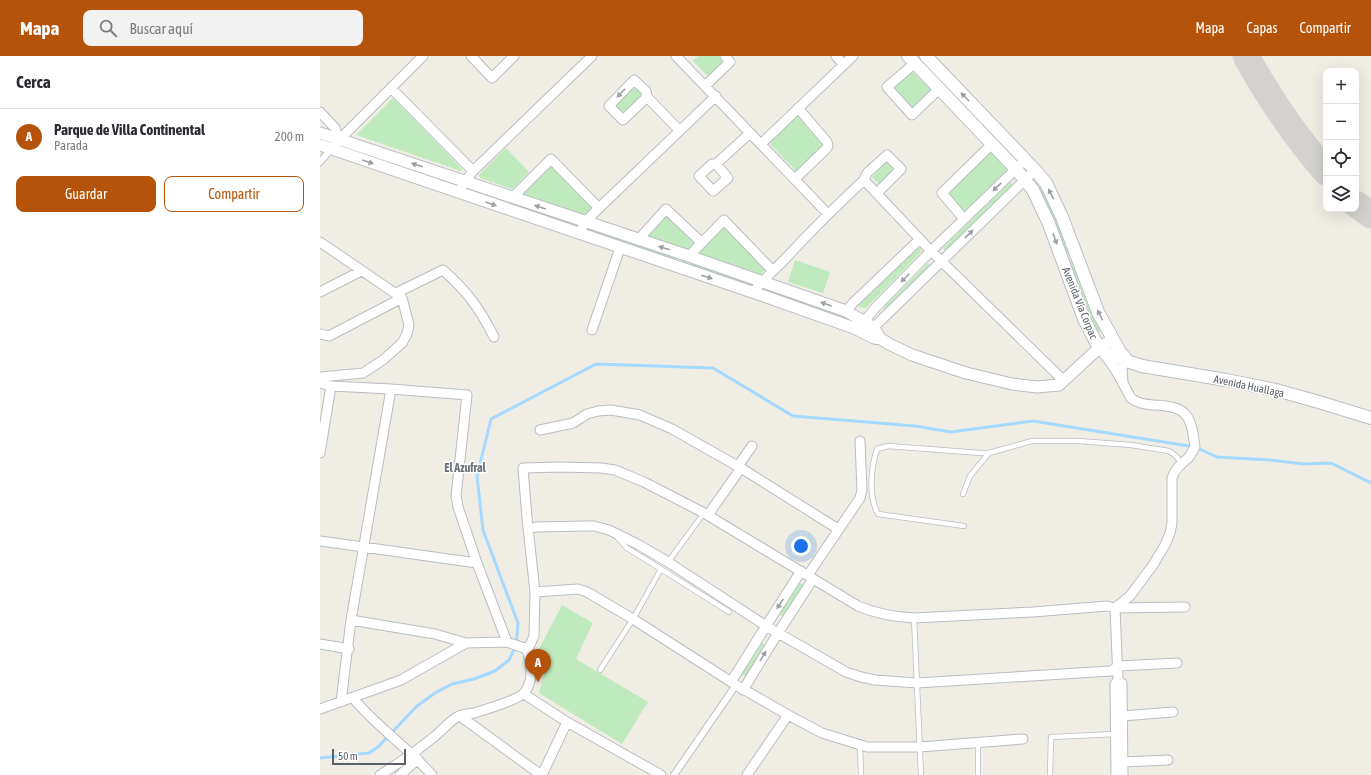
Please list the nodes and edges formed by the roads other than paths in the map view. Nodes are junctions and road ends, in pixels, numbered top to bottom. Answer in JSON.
{"nodes":[{"id":1,"x":423,"y":56,"type":"edge"},
{"id":2,"x":471,"y":56,"type":"edge"},
{"id":3,"x":514,"y":56,"type":"edge"},
{"id":4,"x":592,"y":56,"type":"edge"},
{"id":5,"x":725,"y":56,"type":"edge"},
{"id":6,"x":836,"y":56,"type":"edge"},
{"id":7,"x":853,"y":56,"type":"edge"},
{"id":8,"x":926,"y":56,"type":"edge"},
{"id":9,"x":681,"y":58,"type":"edge"},
{"id":10,"x":911,"y":60,"type":"edge"},
{"id":11,"x":844,"y":65,"type":"junction"},
{"id":12,"x":705,"y":86,"type":"junction"},
{"id":13,"x":391,"y":88,"type":"junction"},
{"id":14,"x":939,"y":89,"type":"junction"},
{"id":15,"x":716,"y":96,"type":"junction"},
{"id":16,"x":647,"y":97,"type":"dead end"},
{"id":17,"x":798,"y":108,"type":"junction"},
{"id":18,"x":320,"y":112,"type":"edge"},
{"id":19,"x":679,"y":130,"type":"junction"},
{"id":20,"x":320,"y":133,"type":"edge"},
{"id":21,"x":750,"y":133,"type":"junction"},
{"id":22,"x":339,"y":140,"type":"junction"},
{"id":23,"x":761,"y":144,"type":"junction"},
{"id":24,"x":992,"y":144,"type":"junction"},
{"id":25,"x":320,"y":146,"type":"edge"},
{"id":26,"x":331,"y":149,"type":"junction"},
{"id":27,"x":1025,"y":159,"type":"junction"},
{"id":28,"x":320,"y":162,"type":"edge"},
{"id":29,"x":716,"y":164,"type":"dead end"},
{"id":30,"x":1016,"y":169,"type":"junction"},
{"id":31,"x":1035,"y":170,"type":"junction"},
{"id":32,"x":473,"y":171,"type":"junction"},
{"id":33,"x":1026,"y":179,"type":"junction"},
{"id":34,"x":795,"y":180,"type":"junction"},
{"id":35,"x":864,"y":180,"type":"junction"},
{"id":36,"x":465,"y":181,"type":"junction"},
{"id":37,"x":458,"y":193,"type":"junction"},
{"id":38,"x":877,"y":193,"type":"junction"},
{"id":39,"x":513,"y":197,"type":"junction"},
{"id":40,"x":599,"y":208,"type":"junction"},
{"id":41,"x":828,"y":214,"type":"junction"},
{"id":42,"x":964,"y":219,"type":"junction"},
{"id":43,"x":585,"y":222,"type":"junction"},
{"id":44,"x":579,"y":234,"type":"junction"},
{"id":45,"x":920,"y":239,"type":"junction"},
{"id":46,"x":638,"y":240,"type":"junction"},
{"id":47,"x":320,"y":242,"type":"edge"},
{"id":48,"x":702,"y":243,"type":"junction"},
{"id":49,"x":620,"y":248,"type":"junction"},
{"id":50,"x":931,"y":251,"type":"junction"},
{"id":51,"x":689,"y":256,"type":"junction"},
{"id":52,"x":941,"y":261,"type":"junction"},
{"id":53,"x":361,"y":271,"type":"junction"},
{"id":54,"x":773,"y":271,"type":"junction"},
{"id":55,"x":761,"y":282,"type":"junction"},
{"id":56,"x":320,"y":292,"type":"edge"},
{"id":57,"x":753,"y":292,"type":"junction"},
{"id":58,"x":399,"y":296,"type":"junction"},
{"id":59,"x":846,"y":310,"type":"junction"},
{"id":60,"x":865,"y":328,"type":"junction"},
{"id":61,"x":592,"y":330,"type":"dead end"},
{"id":62,"x":320,"y":334,"type":"edge"},
{"id":63,"x":494,"y":337,"type":"dead end"},
{"id":64,"x":1113,"y":339,"type":"junction"},
{"id":65,"x":1099,"y":348,"type":"junction"},
{"id":66,"x":1127,"y":360,"type":"junction"},
{"id":67,"x":320,"y":377,"type":"edge"},
{"id":68,"x":1064,"y":381,"type":"junction"},
{"id":69,"x":320,"y":383,"type":"edge"},
{"id":70,"x":1123,"y":385,"type":"junction"},
{"id":71,"x":331,"y":386,"type":"junction"},
{"id":72,"x":391,"y":389,"type":"junction"},
{"id":73,"x":1371,"y":418,"type":"edge"},
{"id":74,"x":540,"y":430,"type":"dead end"},
{"id":75,"x":860,"y":441,"type":"dead end"},
{"id":76,"x":752,"y":446,"type":"dead end"},
{"id":77,"x":989,"y":452,"type":"junction"},
{"id":78,"x":320,"y":453,"type":"edge"},
{"id":79,"x":1181,"y":463,"type":"junction"},
{"id":80,"x":740,"y":467,"type":"junction"},
{"id":81,"x":963,"y":494,"type":"dead end"},
{"id":82,"x":706,"y":514,"type":"junction"},
{"id":83,"x":964,"y":526,"type":"dead end"},
{"id":84,"x":528,"y":529,"type":"junction"},
{"id":85,"x":838,"y":529,"type":"junction"},
{"id":86,"x":320,"y":542,"type":"edge"},
{"id":87,"x":364,"y":548,"type":"junction"},
{"id":88,"x":477,"y":563,"type":"junction"},
{"id":89,"x":665,"y":566,"type":"junction"},
{"id":90,"x":807,"y":575,"type":"junction"},
{"id":91,"x":535,"y":592,"type":"junction"},
{"id":92,"x":1185,"y":607,"type":"dead end"},
{"id":93,"x":1115,"y":608,"type":"junction"},
{"id":94,"x":729,"y":612,"type":"dead end"},
{"id":95,"x":633,"y":618,"type":"junction"},
{"id":96,"x":914,"y":618,"type":"junction"},
{"id":97,"x":351,"y":620,"type":"junction"},
{"id":98,"x":766,"y":626,"type":"junction"},
{"id":99,"x":778,"y":633,"type":"junction"},
{"id":100,"x":507,"y":642,"type":"junction"},
{"id":101,"x":466,"y":643,"type":"junction"},
{"id":102,"x":320,"y":644,"type":"edge"},
{"id":103,"x":525,"y":648,"type":"junction"},
{"id":104,"x":349,"y":649,"type":"junction"},
{"id":105,"x":1177,"y":663,"type":"dead end"},
{"id":106,"x":1118,"y":666,"type":"junction"},
{"id":107,"x":600,"y":670,"type":"dead end"},
{"id":108,"x":1118,"y":680,"type":"junction"},
{"id":109,"x":917,"y":683,"type":"junction"},
{"id":110,"x":737,"y":686,"type":"junction"},
{"id":111,"x":524,"y":694,"type":"junction"},
{"id":112,"x":355,"y":701,"type":"junction"},
{"id":113,"x":341,"y":702,"type":"junction"},
{"id":114,"x":320,"y":709,"type":"edge"},
{"id":115,"x":1173,"y":712,"type":"dead end"},
{"id":116,"x":788,"y":715,"type":"junction"},
{"id":117,"x":460,"y":716,"type":"junction"},
{"id":118,"x":1122,"y":716,"type":"junction"},
{"id":119,"x":567,"y":722,"type":"junction"},
{"id":120,"x":1116,"y":734,"type":"junction"},
{"id":121,"x":1023,"y":739,"type":"dead end"},
{"id":122,"x":978,"y":742,"type":"junction"},
{"id":123,"x":860,"y":744,"type":"junction"},
{"id":124,"x":920,"y":747,"type":"junction"},
{"id":125,"x":413,"y":755,"type":"junction"},
{"id":126,"x":1168,"y":760,"type":"dead end"},
{"id":127,"x":1123,"y":762,"type":"junction"},
{"id":128,"x":380,"y":775,"type":"edge"},
{"id":129,"x":400,"y":775,"type":"edge"},
{"id":130,"x":432,"y":775,"type":"edge"},
{"id":131,"x":541,"y":775,"type":"edge"},
{"id":132,"x":660,"y":775,"type":"edge"},
{"id":133,"x":674,"y":775,"type":"edge"},
{"id":134,"x":747,"y":775,"type":"edge"},
{"id":135,"x":861,"y":775,"type":"edge"},
{"id":136,"x":921,"y":775,"type":"edge"},
{"id":137,"x":978,"y":775,"type":"edge"},
{"id":138,"x":1050,"y":775,"type":"edge"},
{"id":139,"x":1116,"y":775,"type":"edge"},
{"id":140,"x":1123,"y":775,"type":"edge"}],
"edges":[{"from":1,"to":13,"type":"street"},
{"from":2,"to":3,"type":"street"},
{"from":4,"to":32,"type":"street"},
{"from":5,"to":12,"type":"street"},
{"from":6,"to":11,"type":"street"},
{"from":7,"to":11,"type":"street"},
{"from":27,"to":8,"type":"main road","name":"Avenida Vía Corpac","one_way":true},
{"from":9,"to":12,"type":"street"},
{"from":10,"to":14,"type":"main road","name":"Avenida Vía Corpac"},
{"from":10,"to":14,"type":"street"},
{"from":11,"to":17,"type":"street"},
{"from":12,"to":15,"type":"street"},
{"from":13,"to":22,"type":"street"},
{"from":13,"to":32,"type":"street"},
{"from":14,"to":24,"type":"main road","name":"Avenida Vía Corpac"},
{"from":15,"to":19,"type":"street"},
{"from":15,"to":21,"type":"street"},
{"from":16,"to":19,"type":"street"},
{"from":17,"to":23,"type":"street"},
{"from":17,"to":34,"type":"street"},
{"from":18,"to":22,"type":"street"},
{"from":19,"to":40,"type":"street"},
{"from":20,"to":22,"type":"street"},
{"from":21,"to":23,"type":"street"},
{"from":21,"to":29,"type":"street"},
{"from":22,"to":26,"type":"street"},
{"from":36,"to":22,"type":"street","one_way":true},
{"from":23,"to":34,"type":"street"},
{"from":24,"to":30,"type":"main road","name":"Avenida Vía Corpac"},
{"from":24,"to":42,"type":"street"},
{"from":25,"to":26,"type":"street"},
{"from":26,"to":28,"type":"street"},
{"from":26,"to":37,"type":"street","one_way":true},
{"from":27,"to":30,"type":"street"},
{"from":27,"to":31,"type":"main road","name":"Avenida Vía Corpac"},
{"from":30,"to":33,"type":"main road","name":"Avenida Vía Corpac"},
{"from":30,"to":42,"type":"street","one_way":true},
{"from":31,"to":33,"type":"street"},
{"from":64,"to":31,"type":"main road","name":"Avenida Vía Corpac","one_way":true},
{"from":32,"to":36,"type":"street"},
{"from":52,"to":33,"type":"street","one_way":true},
{"from":33,"to":65,"type":"main road","name":"Avenida Vía Corpac","one_way":true},
{"from":34,"to":41,"type":"street"},
{"from":35,"to":38,"type":"street"},
{"from":35,"to":38,"type":"street"},
{"from":35,"to":41,"type":"street"},
{"from":36,"to":37,"type":"street"},
{"from":36,"to":39,"type":"street"},
{"from":37,"to":44,"type":"street","one_way":true},
{"from":38,"to":45,"type":"street"},
{"from":39,"to":40,"type":"street"},
{"from":43,"to":39,"type":"street","one_way":true},
{"from":40,"to":43,"type":"street"},
{"from":41,"to":54,"type":"street"},
{"from":42,"to":50,"type":"street"},
{"from":43,"to":44,"type":"street"},
{"from":43,"to":46,"type":"street"},
{"from":44,"to":49,"type":"street"},
{"from":45,"to":50,"type":"street"},
{"from":45,"to":59,"type":"street"},
{"from":46,"to":48,"type":"street"},
{"from":51,"to":46,"type":"street","one_way":true},
{"from":47,"to":53,"type":"street"},
{"from":48,"to":51,"type":"street"},
{"from":48,"to":54,"type":"street"},
{"from":49,"to":57,"type":"street","one_way":true},
{"from":49,"to":61,"type":"street"},
{"from":50,"to":52,"type":"street"},
{"from":50,"to":60,"type":"street","one_way":true},
{"from":51,"to":55,"type":"street"},
{"from":52,"to":60,"type":"street"},
{"from":52,"to":68,"type":"street"},
{"from":53,"to":56,"type":"street"},
{"from":53,"to":58,"type":"street"},
{"from":54,"to":55,"type":"street"},
{"from":55,"to":57,"type":"street"},
{"from":59,"to":55,"type":"street","one_way":true},
{"from":57,"to":60,"type":"street"},
{"from":58,"to":62,"type":"street"},
{"from":58,"to":63,"type":"street"},
{"from":58,"to":67,"type":"street"},
{"from":59,"to":60,"type":"street"},
{"from":60,"to":68,"type":"street"},
{"from":64,"to":65,"type":"street"},
{"from":64,"to":66,"type":"main road","name":"Avenida Vía Corpac"},
{"from":65,"to":66,"type":"main road","name":"Avenida Vía Corpac"},
{"from":65,"to":68,"type":"street"},
{"from":65,"to":70,"type":"street"},
{"from":66,"to":70,"type":"street"},
{"from":66,"to":73,"type":"main road","name":"Avenida Huallaga"},
{"from":69,"to":71,"type":"street"},
{"from":70,"to":79,"type":"street"},
{"from":71,"to":72,"type":"street"},
{"from":71,"to":78,"type":"street"},
{"from":72,"to":87,"type":"street"},
{"from":72,"to":88,"type":"street"},
{"from":74,"to":80,"type":"street"},
{"from":75,"to":85,"type":"street"},
{"from":76,"to":80,"type":"street"},
{"from":77,"to":79,"type":"lane"},
{"from":77,"to":81,"type":"lane"},
{"from":77,"to":83,"type":"lane"},
{"from":79,"to":93,"type":"street"},
{"from":80,"to":82,"type":"street"},
{"from":80,"to":85,"type":"street"},
{"from":82,"to":84,"type":"street"},
{"from":82,"to":89,"type":"lane"},
{"from":82,"to":90,"type":"street"},
{"from":84,"to":89,"type":"street"},
{"from":84,"to":91,"type":"street"},
{"from":85,"to":90,"type":"street"},
{"from":86,"to":87,"type":"street"},
{"from":87,"to":88,"type":"street"},
{"from":87,"to":97,"type":"street"},
{"from":88,"to":100,"type":"street"},
{"from":89,"to":94,"type":"lane"},
{"from":89,"to":95,"type":"lane"},
{"from":89,"to":98,"type":"street"},
{"from":90,"to":96,"type":"street"},
{"from":90,"to":98,"type":"street","one_way":true},
{"from":90,"to":99,"type":"street"},
{"from":91,"to":95,"type":"street"},
{"from":91,"to":103,"type":"street"},
{"from":92,"to":93,"type":"street"},
{"from":93,"to":96,"type":"street"},
{"from":93,"to":106,"type":"street"},
{"from":95,"to":107,"type":"lane"},
{"from":95,"to":110,"type":"street"},
{"from":96,"to":109,"type":"lane"},
{"from":97,"to":101,"type":"street"},
{"from":97,"to":104,"type":"street"},
{"from":98,"to":99,"type":"street"},
{"from":98,"to":110,"type":"street"},
{"from":99,"to":109,"type":"street"},
{"from":110,"to":99,"type":"street","one_way":true},
{"from":100,"to":101,"type":"street"},
{"from":100,"to":103,"type":"street"},
{"from":101,"to":112,"type":"street"},
{"from":102,"to":104,"type":"street"},
{"from":103,"to":111,"type":"street"},
{"from":104,"to":113,"type":"street"},
{"from":105,"to":106,"type":"street"},
{"from":106,"to":108,"type":"street"},
{"from":106,"to":109,"type":"street"},
{"from":108,"to":118,"type":"street"},
{"from":108,"to":120,"type":"street"},
{"from":109,"to":124,"type":"lane"},
{"from":110,"to":116,"type":"street"},
{"from":110,"to":133,"type":"street"},
{"from":111,"to":117,"type":"street"},
{"from":111,"to":119,"type":"street"},
{"from":112,"to":113,"type":"street"},
{"from":112,"to":125,"type":"street"},
{"from":113,"to":114,"type":"street"},
{"from":115,"to":118,"type":"street"},
{"from":116,"to":123,"type":"street"},
{"from":116,"to":134,"type":"street"},
{"from":117,"to":125,"type":"street"},
{"from":117,"to":131,"type":"street"},
{"from":118,"to":127,"type":"street"},
{"from":119,"to":131,"type":"street"},
{"from":119,"to":132,"type":"street"},
{"from":120,"to":138,"type":"lane"},
{"from":120,"to":139,"type":"street"},
{"from":121,"to":122,"type":"street"},
{"from":122,"to":124,"type":"street"},
{"from":122,"to":137,"type":"lane"},
{"from":123,"to":124,"type":"street"},
{"from":123,"to":135,"type":"lane"},
{"from":124,"to":136,"type":"lane"},
{"from":125,"to":128,"type":"street"},
{"from":125,"to":129,"type":"street"},
{"from":125,"to":130,"type":"street"},
{"from":126,"to":127,"type":"street"},
{"from":127,"to":140,"type":"street"}]}
